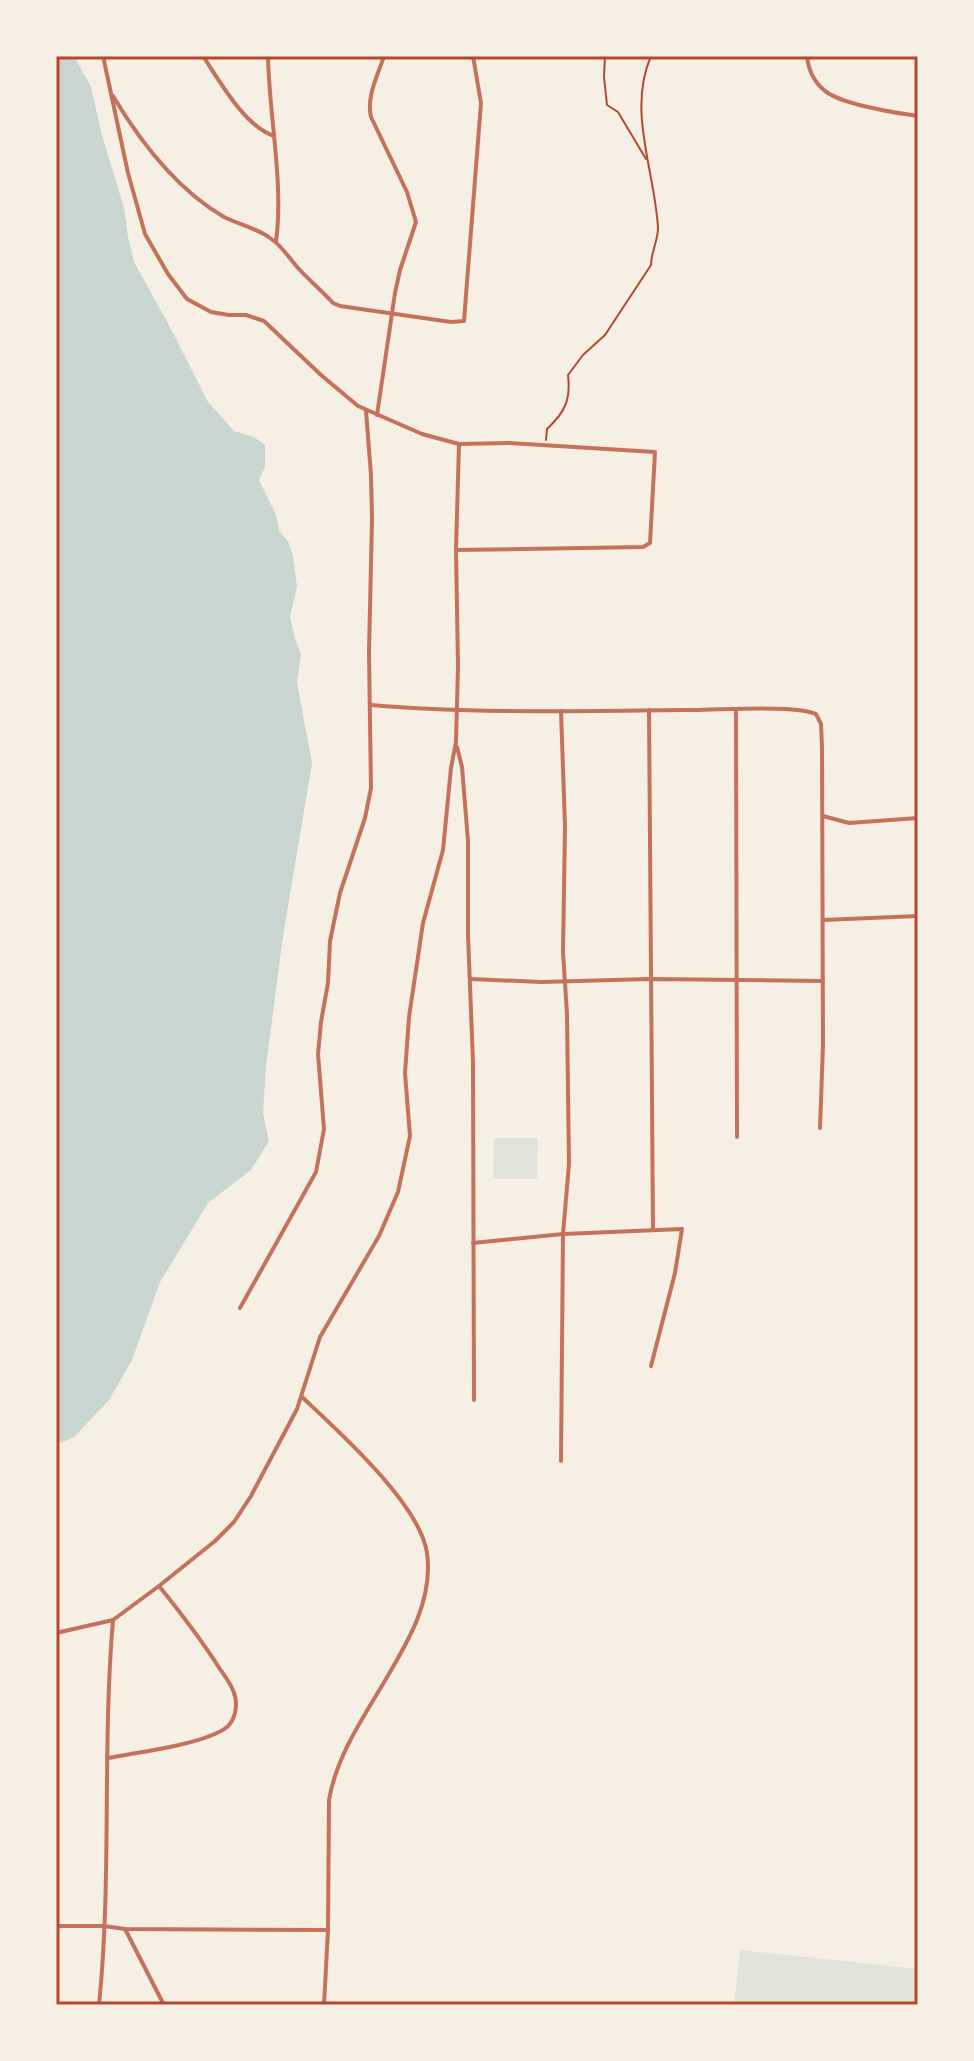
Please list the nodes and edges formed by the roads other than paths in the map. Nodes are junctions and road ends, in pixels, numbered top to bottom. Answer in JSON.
{"nodes":[{"id":1,"x":103,"y":56,"type":"edge"},
{"id":2,"x":203,"y":56,"type":"edge"},
{"id":3,"x":268,"y":56,"type":"edge"},
{"id":4,"x":384,"y":56,"type":"edge"},
{"id":5,"x":473,"y":56,"type":"edge"},
{"id":6,"x":807,"y":56,"type":"edge"},
{"id":7,"x":111,"y":92,"type":"junction"},
{"id":8,"x":918,"y":116,"type":"edge"},
{"id":9,"x":274,"y":136,"type":"junction"},
{"id":10,"x":276,"y":242,"type":"junction"},
{"id":11,"x":392,"y":312,"type":"junction"},
{"id":12,"x":366,"y":409,"type":"junction"},
{"id":13,"x":377,"y":415,"type":"junction"},
{"id":14,"x":459,"y":444,"type":"junction"},
{"id":15,"x":456,"y":550,"type":"junction"},
{"id":16,"x":371,"y":705,"type":"junction"},
{"id":17,"x":457,"y":709,"type":"junction"},
{"id":18,"x":736,"y":709,"type":"junction"},
{"id":19,"x":561,"y":710,"type":"junction"},
{"id":20,"x":649,"y":710,"type":"junction"},
{"id":21,"x":456,"y":742,"type":"junction"},
{"id":22,"x":823,"y":816,"type":"junction"},
{"id":23,"x":918,"y":818,"type":"edge"},
{"id":24,"x":918,"y":916,"type":"edge"},
{"id":25,"x":823,"y":920,"type":"junction"},
{"id":26,"x":470,"y":979,"type":"junction"},
{"id":27,"x":650,"y":979,"type":"junction"},
{"id":28,"x":736,"y":981,"type":"junction"},
{"id":29,"x":823,"y":981,"type":"junction"},
{"id":30,"x":565,"y":982,"type":"junction"},
{"id":31,"x":820,"y":1128,"type":"dead end"},
{"id":32,"x":737,"y":1137,"type":"dead end"},
{"id":33,"x":653,"y":1229,"type":"junction"},
{"id":34,"x":563,"y":1234,"type":"junction"},
{"id":35,"x":473,"y":1243,"type":"junction"},
{"id":36,"x":240,"y":1308,"type":"dead end"},
{"id":37,"x":651,"y":1366,"type":"dead end"},
{"id":38,"x":302,"y":1397,"type":"junction"},
{"id":39,"x":474,"y":1400,"type":"dead end"},
{"id":40,"x":561,"y":1461,"type":"dead end"},
{"id":41,"x":159,"y":1586,"type":"junction"},
{"id":42,"x":113,"y":1620,"type":"junction"},
{"id":43,"x":56,"y":1633,"type":"edge"},
{"id":44,"x":107,"y":1758,"type":"junction"},
{"id":45,"x":56,"y":1926,"type":"edge"},
{"id":46,"x":104,"y":1926,"type":"junction"},
{"id":47,"x":125,"y":1929,"type":"junction"},
{"id":48,"x":328,"y":1930,"type":"junction"},
{"id":49,"x":99,"y":2005,"type":"edge"},
{"id":50,"x":164,"y":2005,"type":"edge"},
{"id":51,"x":324,"y":2005,"type":"edge"}],
"edges":[{"from":1,"to":7,"type":"street"},
{"from":2,"to":9,"type":"street"},
{"from":3,"to":9,"type":"street"},
{"from":4,"to":11,"type":"street"},
{"from":5,"to":11,"type":"street"},
{"from":6,"to":8,"type":"street"},
{"from":7,"to":10,"type":"street"},
{"from":7,"to":12,"type":"street"},
{"from":9,"to":10,"type":"street"},
{"from":10,"to":11,"type":"street"},
{"from":11,"to":13,"type":"street"},
{"from":12,"to":13,"type":"street"},
{"from":12,"to":16,"type":"street"},
{"from":13,"to":14,"type":"street"},
{"from":14,"to":15,"type":"street"},
{"from":14,"to":15,"type":"street"},
{"from":15,"to":17,"type":"street"},
{"from":16,"to":17,"type":"street"},
{"from":16,"to":36,"type":"street"},
{"from":17,"to":19,"type":"street"},
{"from":17,"to":21,"type":"street"},
{"from":18,"to":20,"type":"street"},
{"from":18,"to":22,"type":"street"},
{"from":18,"to":28,"type":"street"},
{"from":19,"to":20,"type":"street"},
{"from":19,"to":30,"type":"street"},
{"from":20,"to":27,"type":"street"},
{"from":21,"to":26,"type":"street"},
{"from":21,"to":38,"type":"street"},
{"from":22,"to":23,"type":"street"},
{"from":22,"to":25,"type":"street"},
{"from":24,"to":25,"type":"street"},
{"from":25,"to":29,"type":"street"},
{"from":26,"to":30,"type":"street"},
{"from":26,"to":35,"type":"street"},
{"from":27,"to":28,"type":"street"},
{"from":27,"to":30,"type":"street"},
{"from":27,"to":33,"type":"street"},
{"from":28,"to":29,"type":"street"},
{"from":28,"to":32,"type":"street"},
{"from":29,"to":31,"type":"street"},
{"from":30,"to":34,"type":"street"},
{"from":33,"to":34,"type":"street"},
{"from":33,"to":37,"type":"street"},
{"from":34,"to":35,"type":"street"},
{"from":34,"to":40,"type":"street"},
{"from":35,"to":39,"type":"street"},
{"from":38,"to":41,"type":"street"},
{"from":38,"to":48,"type":"street"},
{"from":41,"to":42,"type":"street"},
{"from":41,"to":44,"type":"street"},
{"from":42,"to":43,"type":"street"},
{"from":42,"to":44,"type":"street"},
{"from":44,"to":46,"type":"street"},
{"from":45,"to":46,"type":"street"},
{"from":46,"to":47,"type":"street"},
{"from":46,"to":49,"type":"street"},
{"from":47,"to":48,"type":"street"},
{"from":47,"to":50,"type":"street"},
{"from":48,"to":51,"type":"street"}]}
